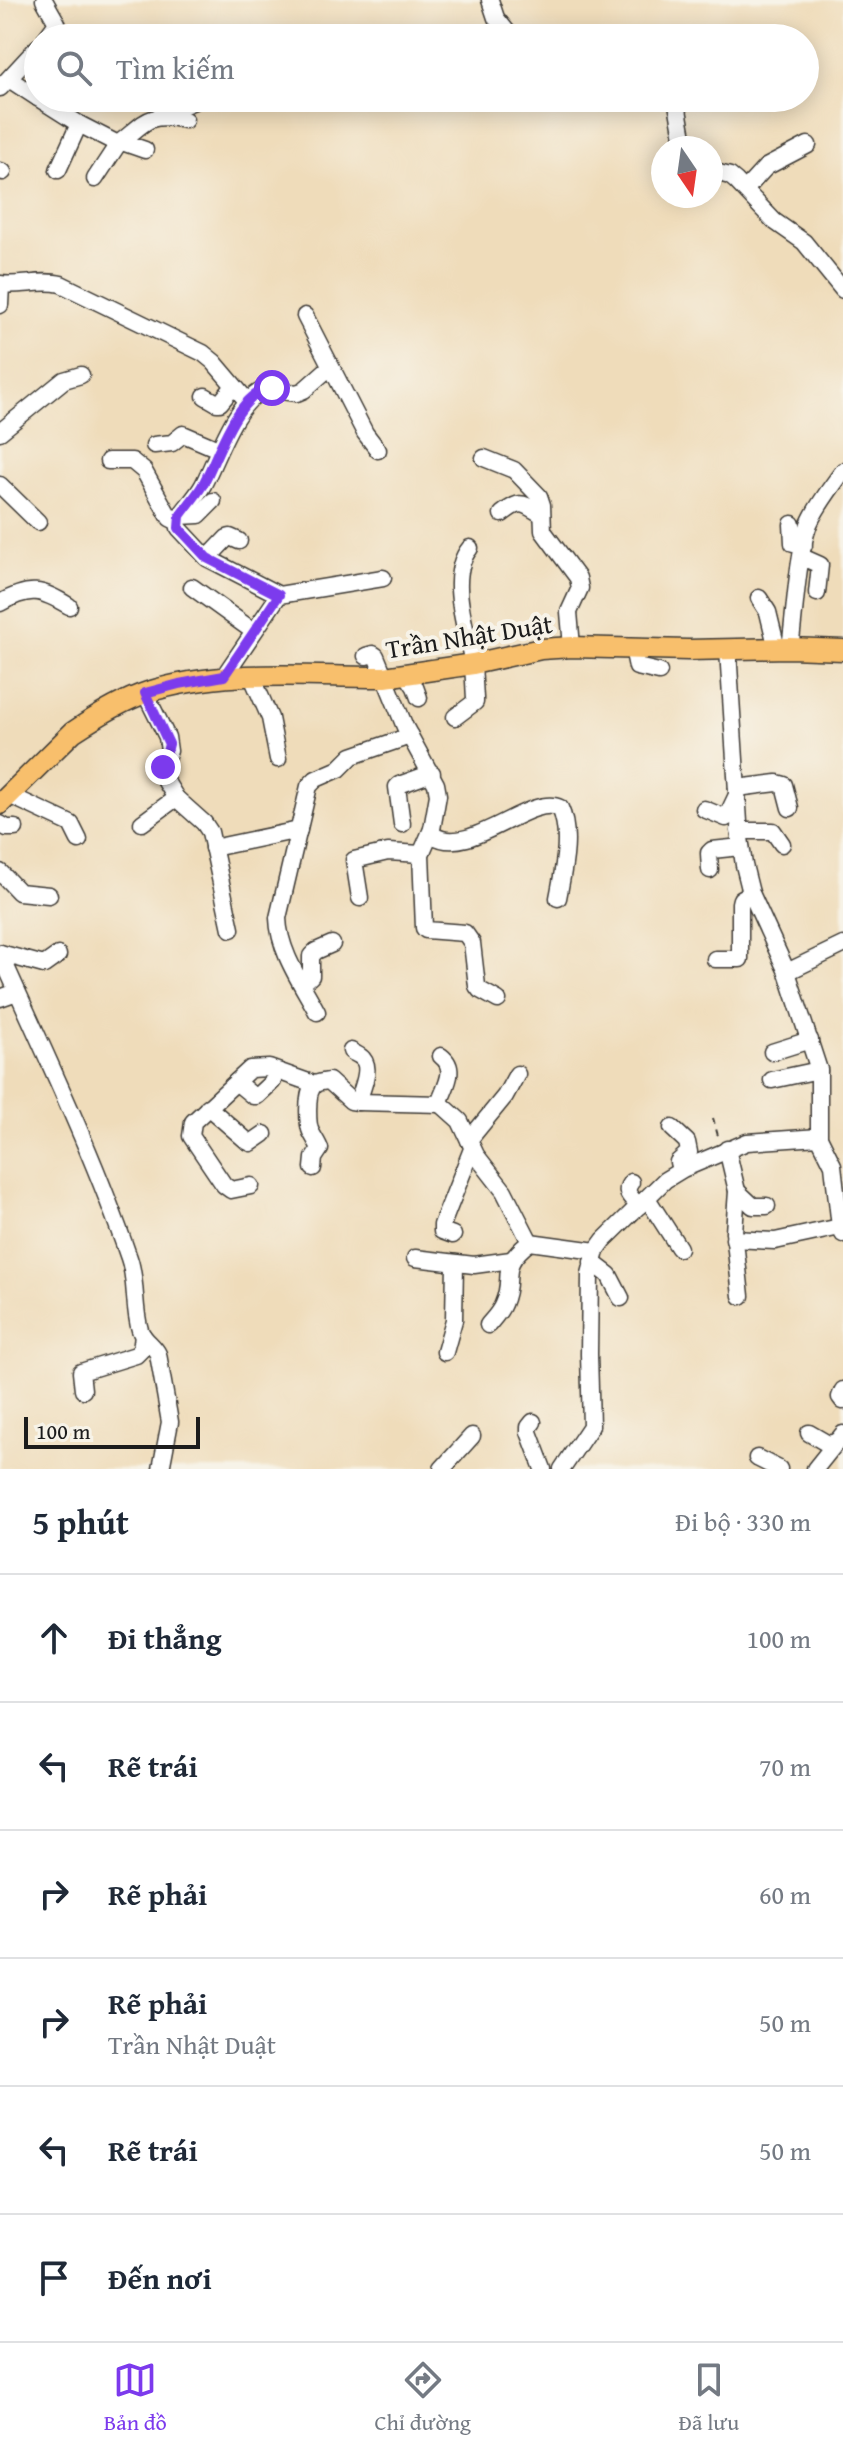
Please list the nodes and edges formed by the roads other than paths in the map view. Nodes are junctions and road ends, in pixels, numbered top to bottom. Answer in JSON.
{"nodes":[{"id":1,"x":44,"y":0,"type":"edge"},
{"id":2,"x":490,"y":0,"type":"edge"},
{"id":3,"x":56,"y":24,"type":"edge"},
{"id":4,"x":501,"y":24,"type":"edge"},
{"id":5,"x":24,"y":62,"type":"edge"},
{"id":6,"x":4,"y":84,"type":"edge"},
{"id":7,"x":24,"y":92,"type":"edge"},
{"id":8,"x":60,"y":112,"type":"edge"},
{"id":9,"x":167,"y":112,"type":"edge"},
{"id":10,"x":678,"y":112,"type":"edge"},
{"id":11,"x":160,"y":115,"type":"junction"},
{"id":12,"x":185,"y":120,"type":"dead end"},
{"id":13,"x":79,"y":124,"type":"junction"},
{"id":14,"x":684,"y":136,"type":"edge"},
{"id":15,"x":120,"y":143,"type":"junction"},
{"id":16,"x":808,"y":145,"type":"dead end"},
{"id":17,"x":145,"y":150,"type":"dead end"},
{"id":18,"x":58,"y":170,"type":"dead end"},
{"id":19,"x":723,"y":174,"type":"edge"},
{"id":20,"x":95,"y":179,"type":"dead end"},
{"id":21,"x":745,"y":190,"type":"junction"},
{"id":22,"x":0,"y":284,"type":"edge"},
{"id":23,"x":843,"y":290,"type":"edge"},
{"id":24,"x":0,"y":305,"type":"edge"},
{"id":25,"x":305,"y":316,"type":"dead end"},
{"id":26,"x":330,"y":367,"type":"junction"},
{"id":27,"x":81,"y":375,"type":"dead end"},
{"id":28,"x":234,"y":386,"type":"junction"},
{"id":29,"x":205,"y":396,"type":"dead end"},
{"id":30,"x":247,"y":401,"type":"junction"},
{"id":31,"x":0,"y":432,"type":"edge"},
{"id":32,"x":154,"y":445,"type":"dead end"},
{"id":33,"x":218,"y":449,"type":"junction"},
{"id":34,"x":378,"y":450,"type":"dead end"},
{"id":35,"x":484,"y":458,"type":"dead end"},
{"id":36,"x":108,"y":461,"type":"dead end"},
{"id":37,"x":841,"y":477,"type":"edge"},
{"id":38,"x":0,"y":485,"type":"edge"},
{"id":39,"x":213,"y":501,"type":"dead end"},
{"id":40,"x":502,"y":514,"type":"dead end"},
{"id":41,"x":541,"y":514,"type":"junction"},
{"id":42,"x":179,"y":519,"type":"junction"},
{"id":43,"x":38,"y":522,"type":"dead end"},
{"id":44,"x":792,"y":524,"type":"dead end"},
{"id":45,"x":239,"y":541,"type":"dead end"},
{"id":46,"x":470,"y":548,"type":"dead end"},
{"id":47,"x":803,"y":551,"type":"junction"},
{"id":48,"x":208,"y":558,"type":"junction"},
{"id":49,"x":383,"y":578,"type":"dead end"},
{"id":50,"x":192,"y":587,"type":"dead end"},
{"id":51,"x":817,"y":593,"type":"dead end"},
{"id":52,"x":279,"y":595,"type":"junction"},
{"id":53,"x":759,"y":598,"type":"dead end"},
{"id":54,"x":0,"y":603,"type":"edge"},
{"id":55,"x":69,"y":606,"type":"dead end"},
{"id":56,"x":253,"y":631,"type":"junction"},
{"id":57,"x":572,"y":647,"type":"junction"},
{"id":58,"x":633,"y":648,"type":"junction"},
{"id":59,"x":784,"y":649,"type":"junction"},
{"id":60,"x":728,"y":650,"type":"junction"},
{"id":61,"x":843,"y":650,"type":"edge"},
{"id":62,"x":366,"y":656,"type":"dead end"},
{"id":63,"x":473,"y":664,"type":"junction"},
{"id":64,"x":659,"y":672,"type":"dead end"},
{"id":65,"x":407,"y":675,"type":"junction"},
{"id":66,"x":224,"y":676,"type":"junction"},
{"id":67,"x":252,"y":677,"type":"junction"},
{"id":68,"x":385,"y":677,"type":"junction"},
{"id":69,"x":145,"y":693,"type":"junction"},
{"id":70,"x":419,"y":698,"type":"dead end"},
{"id":71,"x":455,"y":717,"type":"dead end"},
{"id":72,"x":410,"y":736,"type":"junction"},
{"id":73,"x":278,"y":759,"type":"dead end"},
{"id":74,"x":432,"y":773,"type":"junction"},
{"id":75,"x":737,"y":792,"type":"junction"},
{"id":76,"x":176,"y":798,"type":"junction"},
{"id":77,"x":4,"y":799,"type":"edge"},
{"id":78,"x":790,"y":808,"type":"dead end"},
{"id":79,"x":704,"y":809,"type":"dead end"},
{"id":80,"x":142,"y":823,"type":"dead end"},
{"id":81,"x":402,"y":824,"type":"dead end"},
{"id":82,"x":432,"y":829,"type":"junction"},
{"id":83,"x":299,"y":830,"type":"junction"},
{"id":84,"x":740,"y":839,"type":"junction"},
{"id":85,"x":79,"y":840,"type":"dead end"},
{"id":86,"x":782,"y":844,"type":"dead end"},
{"id":87,"x":213,"y":848,"type":"junction"},
{"id":88,"x":421,"y":854,"type":"junction"},
{"id":89,"x":710,"y":870,"type":"dead end"},
{"id":90,"x":0,"y":872,"type":"edge"},
{"id":91,"x":751,"y":893,"type":"junction"},
{"id":92,"x":49,"y":895,"type":"dead end"},
{"id":93,"x":360,"y":898,"type":"dead end"},
{"id":94,"x":558,"y":898,"type":"dead end"},
{"id":95,"x":231,"y":929,"type":"dead end"},
{"id":96,"x":332,"y":944,"type":"dead end"},
{"id":97,"x":843,"y":945,"type":"edge"},
{"id":98,"x":0,"y":953,"type":"edge"},
{"id":99,"x":58,"y":955,"type":"dead end"},
{"id":100,"x":715,"y":959,"type":"dead end"},
{"id":101,"x":787,"y":972,"type":"junction"},
{"id":102,"x":302,"y":984,"type":"junction"},
{"id":103,"x":17,"y":992,"type":"junction"},
{"id":104,"x":0,"y":998,"type":"edge"},
{"id":105,"x":498,"y":1000,"type":"dead end"},
{"id":106,"x":317,"y":1012,"type":"dead end"},
{"id":107,"x":810,"y":1040,"type":"junction"},
{"id":108,"x":351,"y":1051,"type":"dead end"},
{"id":109,"x":772,"y":1052,"type":"dead end"},
{"id":110,"x":441,"y":1056,"type":"dead end"},
{"id":111,"x":819,"y":1070,"type":"junction"},
{"id":112,"x":517,"y":1074,"type":"dead end"},
{"id":113,"x":772,"y":1080,"type":"dead end"},
{"id":114,"x":273,"y":1081,"type":"dead end"},
{"id":115,"x":236,"y":1082,"type":"junction"},
{"id":116,"x":314,"y":1084,"type":"junction"},
{"id":117,"x":358,"y":1102,"type":"junction"},
{"id":118,"x":439,"y":1104,"type":"junction"},
{"id":119,"x":208,"y":1107,"type":"junction"},
{"id":120,"x":672,"y":1128,"type":"dead end"},
{"id":121,"x":264,"y":1134,"type":"dead end"},
{"id":122,"x":819,"y":1137,"type":"junction"},
{"id":123,"x":470,"y":1144,"type":"junction"},
{"id":124,"x":725,"y":1150,"type":"junction"},
{"id":125,"x":838,"y":1165,"type":"edge"},
{"id":126,"x":313,"y":1168,"type":"dead end"},
{"id":127,"x":680,"y":1170,"type":"junction"},
{"id":128,"x":631,"y":1182,"type":"dead end"},
{"id":129,"x":251,"y":1186,"type":"dead end"},
{"id":130,"x":737,"y":1191,"type":"junction"},
{"id":131,"x":643,"y":1202,"type":"junction"},
{"id":132,"x":767,"y":1206,"type":"dead end"},
{"id":133,"x":841,"y":1230,"type":"edge"},
{"id":134,"x":453,"y":1235,"type":"dead end"},
{"id":135,"x":734,"y":1239,"type":"junction"},
{"id":136,"x":530,"y":1242,"type":"junction"},
{"id":137,"x":679,"y":1248,"type":"dead end"},
{"id":138,"x":594,"y":1256,"type":"junction"},
{"id":139,"x":415,"y":1258,"type":"dead end"},
{"id":140,"x":511,"y":1260,"type":"junction"},
{"id":141,"x":455,"y":1263,"type":"junction"},
{"id":142,"x":741,"y":1296,"type":"dead end"},
{"id":143,"x":621,"y":1298,"type":"dead end"},
{"id":144,"x":488,"y":1325,"type":"dead end"},
{"id":145,"x":143,"y":1336,"type":"junction"},
{"id":146,"x":445,"y":1352,"type":"dead end"},
{"id":147,"x":83,"y":1390,"type":"dead end"},
{"id":148,"x":843,"y":1390,"type":"edge"},
{"id":149,"x":843,"y":1401,"type":"edge"},
{"id":150,"x":533,"y":1422,"type":"dead end"},
{"id":151,"x":809,"y":1433,"type":"dead end"},
{"id":152,"x":472,"y":1436,"type":"dead end"},
{"id":153,"x":839,"y":1438,"type":"edge"},
{"id":154,"x":757,"y":1458,"type":"dead end"},
{"id":155,"x":161,"y":1469,"type":"edge"},
{"id":156,"x":442,"y":1469,"type":"edge"},
{"id":157,"x":543,"y":1469,"type":"edge"},
{"id":158,"x":562,"y":1469,"type":"edge"},
{"id":159,"x":779,"y":1469,"type":"edge"},
{"id":160,"x":815,"y":1469,"type":"edge"}],
"edges":[{"from":1,"to":3,"type":"street"},
{"from":2,"to":4,"type":"street"},
{"from":5,"to":6,"type":"street"},
{"from":6,"to":7,"type":"street"},
{"from":8,"to":13,"type":"street"},
{"from":9,"to":11,"type":"street"},
{"from":10,"to":14,"type":"street"},
{"from":11,"to":12,"type":"street"},
{"from":11,"to":15,"type":"street"},
{"from":13,"to":15,"type":"street"},
{"from":13,"to":18,"type":"street"},
{"from":15,"to":17,"type":"street"},
{"from":15,"to":20,"type":"street"},
{"from":16,"to":21,"type":"street"},
{"from":19,"to":21,"type":"street"},
{"from":21,"to":23,"type":"street"},
{"from":22,"to":24,"type":"street"},
{"from":22,"to":28,"type":"street"},
{"from":25,"to":26,"type":"street"},
{"from":26,"to":30,"type":"street"},
{"from":26,"to":34,"type":"street"},
{"from":27,"to":31,"type":"street"},
{"from":28,"to":29,"type":"street"},
{"from":28,"to":30,"type":"street"},
{"from":30,"to":33,"type":"street"},
{"from":32,"to":33,"type":"street"},
{"from":33,"to":42,"type":"street"},
{"from":35,"to":41,"type":"street"},
{"from":36,"to":42,"type":"street"},
{"from":37,"to":47,"type":"street"},
{"from":38,"to":43,"type":"street"},
{"from":39,"to":42,"type":"street"},
{"from":40,"to":41,"type":"street"},
{"from":41,"to":57,"type":"street"},
{"from":42,"to":48,"type":"street"},
{"from":44,"to":47,"type":"street"},
{"from":45,"to":48,"type":"street"},
{"from":46,"to":63,"type":"street"},
{"from":47,"to":51,"type":"street"},
{"from":47,"to":59,"type":"street"},
{"from":48,"to":52,"type":"street"},
{"from":49,"to":52,"type":"street"},
{"from":50,"to":56,"type":"street"},
{"from":52,"to":56,"type":"street"},
{"from":53,"to":59,"type":"street"},
{"from":54,"to":55,"type":"street"},
{"from":56,"to":66,"type":"street"},
{"from":57,"to":58,"type":"main road","name":"Trần Nhật Duật"},
{"from":57,"to":63,"type":"main road","name":"Trần Nhật Duật"},
{"from":58,"to":60,"type":"main road","name":"Trần Nhật Duật"},
{"from":58,"to":64,"type":"street"},
{"from":59,"to":60,"type":"main road","name":"Trần Nhật Duật"},
{"from":59,"to":61,"type":"main road","name":"Trần Nhật Duật"},
{"from":60,"to":75,"type":"street"},
{"from":62,"to":68,"type":"street"},
{"from":63,"to":65,"type":"main road","name":"Trần Nhật Duật"},
{"from":63,"to":71,"type":"street"},
{"from":65,"to":68,"type":"main road","name":"Trần Nhật Duật"},
{"from":65,"to":70,"type":"street"},
{"from":66,"to":67,"type":"main road","name":"Trần Nhật Duật"},
{"from":66,"to":69,"type":"main road","name":"Trần Nhật Duật"},
{"from":67,"to":68,"type":"main road","name":"Trần Nhật Duật"},
{"from":67,"to":73,"type":"street"},
{"from":68,"to":72,"type":"street"},
{"from":69,"to":76,"type":"street"},
{"from":69,"to":77,"type":"main road","name":"Trần Nhật Duật"},
{"from":72,"to":74,"type":"street"},
{"from":72,"to":83,"type":"street"},
{"from":74,"to":81,"type":"street"},
{"from":74,"to":82,"type":"street"},
{"from":75,"to":78,"type":"street"},
{"from":75,"to":79,"type":"street"},
{"from":75,"to":84,"type":"street"},
{"from":76,"to":80,"type":"street"},
{"from":76,"to":87,"type":"street"},
{"from":77,"to":85,"type":"street"},
{"from":82,"to":88,"type":"street"},
{"from":82,"to":94,"type":"street"},
{"from":83,"to":87,"type":"street"},
{"from":83,"to":102,"type":"street"},
{"from":84,"to":86,"type":"street"},
{"from":84,"to":89,"type":"street"},
{"from":84,"to":91,"type":"street"},
{"from":87,"to":95,"type":"street"},
{"from":88,"to":93,"type":"street"},
{"from":88,"to":105,"type":"street"},
{"from":90,"to":92,"type":"street"},
{"from":91,"to":100,"type":"street"},
{"from":91,"to":101,"type":"street"},
{"from":96,"to":102,"type":"street"},
{"from":97,"to":101,"type":"street"},
{"from":98,"to":99,"type":"street"},
{"from":98,"to":103,"type":"street"},
{"from":101,"to":107,"type":"street"},
{"from":102,"to":106,"type":"street"},
{"from":103,"to":104,"type":"street"},
{"from":103,"to":145,"type":"street"},
{"from":107,"to":109,"type":"street"},
{"from":107,"to":111,"type":"street"},
{"from":108,"to":117,"type":"street"},
{"from":110,"to":118,"type":"street"},
{"from":111,"to":113,"type":"street"},
{"from":111,"to":122,"type":"street"},
{"from":112,"to":123,"type":"street"},
{"from":114,"to":115,"type":"street"},
{"from":115,"to":116,"type":"street"},
{"from":115,"to":119,"type":"street"},
{"from":116,"to":117,"type":"street"},
{"from":116,"to":126,"type":"street"},
{"from":117,"to":118,"type":"street"},
{"from":118,"to":123,"type":"street"},
{"from":119,"to":121,"type":"street"},
{"from":119,"to":129,"type":"street"},
{"from":120,"to":127,"type":"street"},
{"from":122,"to":124,"type":"street"},
{"from":122,"to":125,"type":"street"},
{"from":123,"to":134,"type":"street"},
{"from":123,"to":136,"type":"street"},
{"from":124,"to":127,"type":"street"},
{"from":124,"to":130,"type":"street"},
{"from":125,"to":133,"type":"street"},
{"from":127,"to":131,"type":"street"},
{"from":128,"to":131,"type":"street"},
{"from":130,"to":132,"type":"street"},
{"from":130,"to":135,"type":"street"},
{"from":131,"to":137,"type":"street"},
{"from":131,"to":138,"type":"street"},
{"from":133,"to":135,"type":"street"},
{"from":135,"to":142,"type":"street"},
{"from":136,"to":138,"type":"street"},
{"from":136,"to":140,"type":"street"},
{"from":138,"to":143,"type":"street"},
{"from":138,"to":158,"type":"street"},
{"from":139,"to":141,"type":"street"},
{"from":140,"to":141,"type":"street"},
{"from":140,"to":144,"type":"street"},
{"from":141,"to":146,"type":"street"},
{"from":145,"to":147,"type":"street"},
{"from":145,"to":155,"type":"street"},
{"from":148,"to":149,"type":"street"},
{"from":150,"to":157,"type":"street"},
{"from":151,"to":153,"type":"street"},
{"from":152,"to":156,"type":"street"},
{"from":153,"to":160,"type":"street"},
{"from":154,"to":159,"type":"street"}]}
